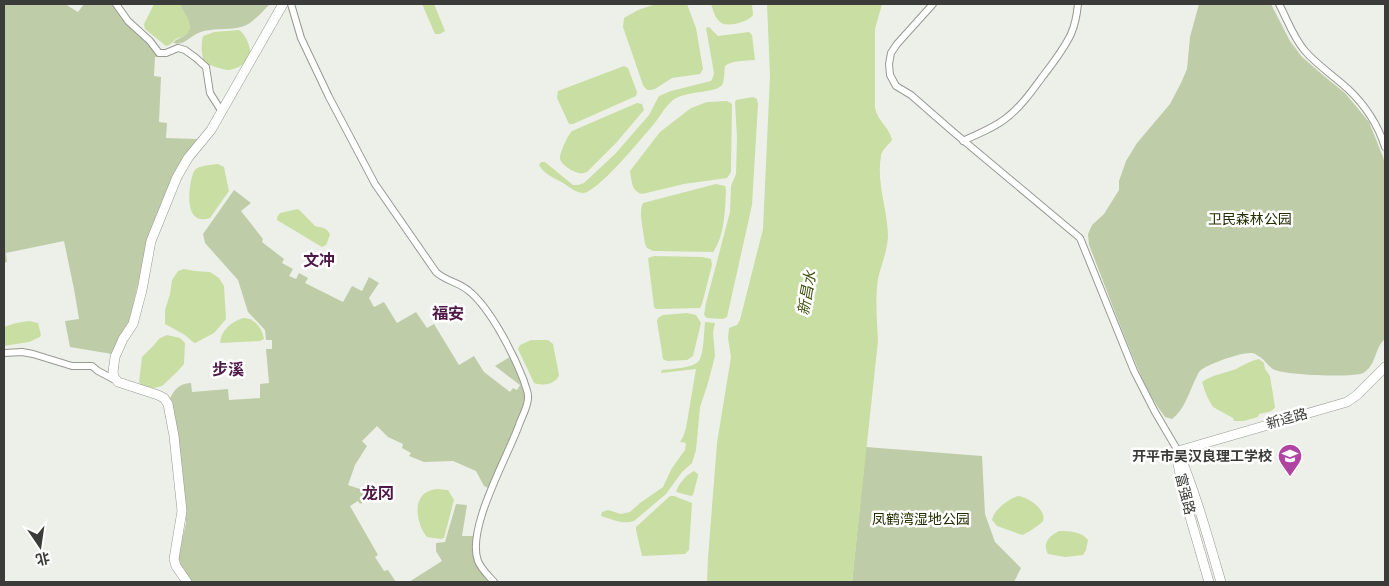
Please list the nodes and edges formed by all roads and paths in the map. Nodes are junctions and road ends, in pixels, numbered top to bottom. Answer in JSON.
{"nodes":[{"id":1,"x":116,"y":4,"type":"edge"},
{"id":2,"x":283,"y":4,"type":"edge"},
{"id":3,"x":291,"y":4,"type":"edge"},
{"id":4,"x":932,"y":4,"type":"edge"},
{"id":5,"x":1078,"y":4,"type":"edge"},
{"id":6,"x":1278,"y":4,"type":"edge"},
{"id":7,"x":222,"y":112,"type":"junction"},
{"id":8,"x":963,"y":141,"type":"junction"},
{"id":9,"x":1385,"y":147,"type":"edge"},
{"id":10,"x":4,"y":354,"type":"edge"},
{"id":11,"x":1385,"y":367,"type":"edge"},
{"id":12,"x":118,"y":382,"type":"junction"},
{"id":13,"x":1178,"y":451,"type":"junction"},
{"id":14,"x":187,"y":582,"type":"edge"},
{"id":15,"x":494,"y":582,"type":"edge"},
{"id":16,"x":1209,"y":582,"type":"edge"},
{"id":17,"x":1221,"y":582,"type":"edge"}],
"edges":[{"from":1,"to":7,"type":"street"},
{"from":2,"to":7,"type":"street"},
{"from":3,"to":15,"type":"street"},
{"from":4,"to":8,"type":"street"},
{"from":5,"to":8,"type":"street"},
{"from":6,"to":9,"type":"street"},
{"from":7,"to":12,"type":"street"},
{"from":8,"to":13,"type":"street"},
{"from":10,"to":12,"type":"street"},
{"from":11,"to":13,"type":"street","name":"新迳路"},
{"from":12,"to":14,"type":"street"},
{"from":13,"to":16,"type":"street","name":"富强路"},
{"from":13,"to":17,"type":"street","name":"富强路"}]}
